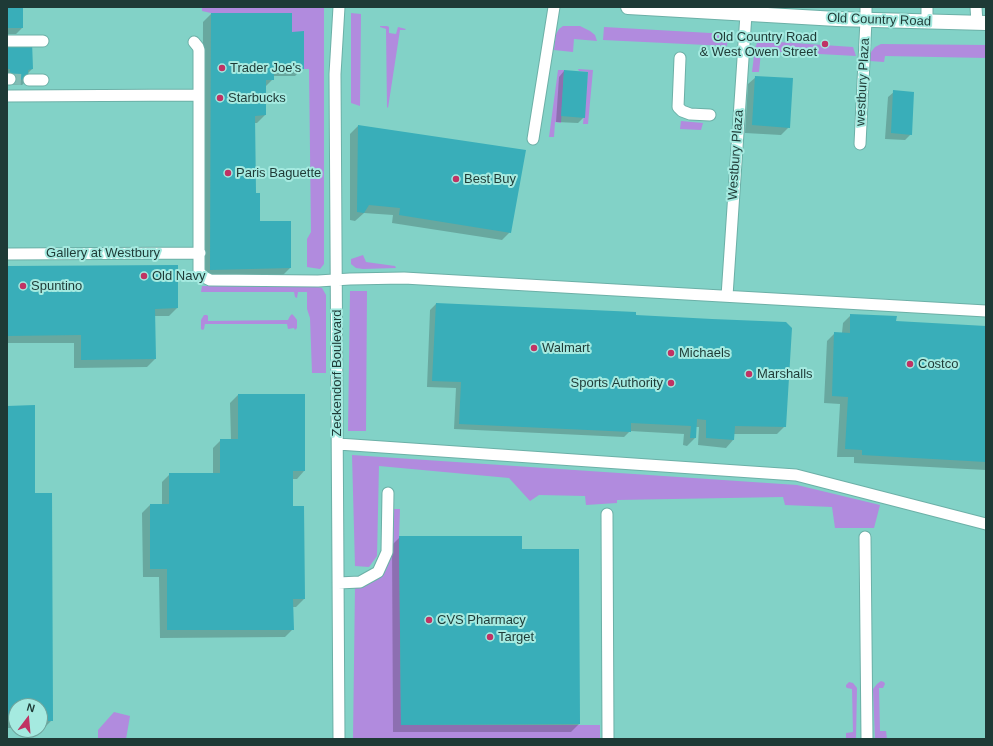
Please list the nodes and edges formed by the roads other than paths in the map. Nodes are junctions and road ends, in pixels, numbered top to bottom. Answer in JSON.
{"nodes":[{"id":1,"x":339,"y":7,"type":"edge"},
{"id":2,"x":554,"y":7,"type":"edge"},
{"id":3,"x":628,"y":7,"type":"edge"},
{"id":4,"x":927,"y":7,"type":"edge"},
{"id":5,"x":976,"y":7,"type":"edge"},
{"id":6,"x":747,"y":11,"type":"edge"},
{"id":7,"x":866,"y":14,"type":"edge"},
{"id":8,"x":927,"y":22,"type":"junction"},
{"id":9,"x":981,"y":23,"type":"edge"},
{"id":10,"x":7,"y":40,"type":"edge"},
{"id":11,"x":43,"y":41,"type":"dead end"},
{"id":12,"x":194,"y":42,"type":"dead end"},
{"id":13,"x":680,"y":58,"type":"dead end"},
{"id":14,"x":29,"y":80,"type":"tunnel mouth"},
{"id":15,"x":43,"y":80,"type":"dead end"},
{"id":16,"x":7,"y":96,"type":"edge"},
{"id":17,"x":198,"y":96,"type":"junction"},
{"id":18,"x":710,"y":115,"type":"dead end"},
{"id":19,"x":533,"y":139,"type":"dead end"},
{"id":20,"x":860,"y":144,"type":"dead end"},
{"id":21,"x":200,"y":253,"type":"junction"},
{"id":22,"x":7,"y":254,"type":"edge"},
{"id":23,"x":336,"y":280,"type":"junction"},
{"id":24,"x":727,"y":296,"type":"junction"},
{"id":25,"x":986,"y":311,"type":"edge"},
{"id":26,"x":338,"y":444,"type":"junction"},
{"id":27,"x":388,"y":494,"type":"dead end"},
{"id":28,"x":607,"y":514,"type":"dead end"},
{"id":29,"x":986,"y":524,"type":"edge"},
{"id":30,"x":865,"y":537,"type":"dead end"},
{"id":31,"x":338,"y":583,"type":"junction"},
{"id":32,"x":340,"y":739,"type":"edge"},
{"id":33,"x":608,"y":739,"type":"edge"},
{"id":34,"x":867,"y":739,"type":"edge"}],
"edges":[{"from":1,"to":23,"type":"street","name":"Zeckendorf Boulevard"},
{"from":2,"to":19,"type":"street"},
{"from":3,"to":6,"type":"main road","name":"Old Country Road"},
{"from":4,"to":8,"type":"street"},
{"from":5,"to":9,"type":"street"},
{"from":6,"to":7,"type":"main road","name":"Old Country Road"},
{"from":6,"to":24,"type":"street","name":"Westbury Plaza"},
{"from":7,"to":8,"type":"main road","name":"Old Country Road"},
{"from":7,"to":20,"type":"street","name":"westbury Plaza"},
{"from":8,"to":9,"type":"main road","name":"Old Country Road"},
{"from":10,"to":11,"type":"street"},
{"from":12,"to":17,"type":"street"},
{"from":13,"to":18,"type":"street"},
{"from":14,"to":15,"type":"street"},
{"from":16,"to":17,"type":"street"},
{"from":17,"to":21,"type":"street"},
{"from":21,"to":22,"type":"street","name":"Gallery at Westbury"},
{"from":21,"to":23,"type":"street"},
{"from":23,"to":24,"type":"street"},
{"from":23,"to":26,"type":"street","name":"Zeckendorf Boulevard"},
{"from":24,"to":25,"type":"street"},
{"from":26,"to":29,"type":"street"},
{"from":26,"to":31,"type":"street","name":"Zeckendorf Boulevard"},
{"from":27,"to":31,"type":"street"},
{"from":28,"to":33,"type":"street"},
{"from":30,"to":34,"type":"street"},
{"from":31,"to":32,"type":"street","name":"Zeckendorf Boulevard"}]}
